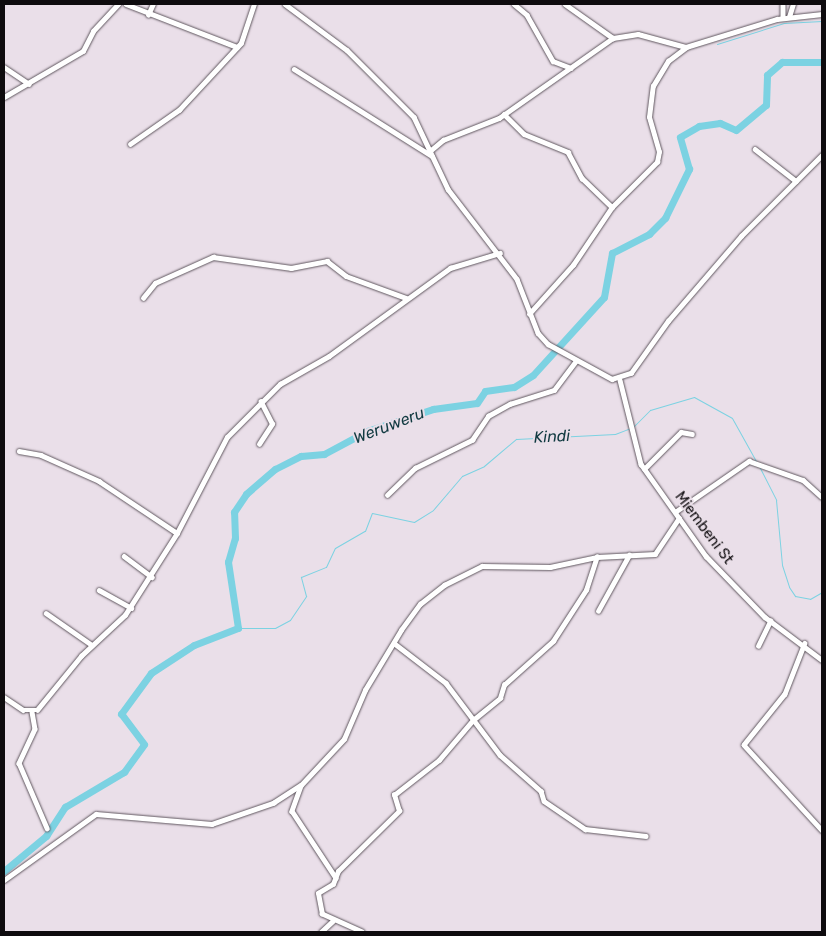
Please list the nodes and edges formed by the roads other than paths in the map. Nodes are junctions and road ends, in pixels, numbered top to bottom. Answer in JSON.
{"nodes":[{"id":1,"x":118,"y":4,"type":"edge"},
{"id":2,"x":126,"y":4,"type":"edge"},
{"id":3,"x":153,"y":4,"type":"edge"},
{"id":4,"x":254,"y":4,"type":"edge"},
{"id":5,"x":285,"y":4,"type":"edge"},
{"id":6,"x":514,"y":4,"type":"edge"},
{"id":7,"x":565,"y":4,"type":"edge"},
{"id":8,"x":783,"y":4,"type":"edge"},
{"id":9,"x":793,"y":4,"type":"edge"},
{"id":10,"x":822,"y":14,"type":"edge"},
{"id":11,"x":148,"y":15,"type":"junction"},
{"id":12,"x":789,"y":17,"type":"junction"},
{"id":13,"x":783,"y":18,"type":"junction"},
{"id":14,"x":613,"y":38,"type":"junction"},
{"id":15,"x":236,"y":47,"type":"junction"},
{"id":16,"x":686,"y":47,"type":"junction"},
{"id":17,"x":4,"y":67,"type":"edge"},
{"id":18,"x":571,"y":68,"type":"junction"},
{"id":19,"x":294,"y":69,"type":"dead end"},
{"id":20,"x":29,"y":84,"type":"junction"},
{"id":21,"x":4,"y":97,"type":"edge"},
{"id":22,"x":504,"y":114,"type":"junction"},
{"id":23,"x":130,"y":144,"type":"dead end"},
{"id":24,"x":755,"y":149,"type":"dead end"},
{"id":25,"x":431,"y":153,"type":"junction"},
{"id":26,"x":822,"y":155,"type":"edge"},
{"id":27,"x":796,"y":181,"type":"junction"},
{"id":28,"x":612,"y":207,"type":"junction"},
{"id":29,"x":500,"y":253,"type":"junction"},
{"id":30,"x":143,"y":298,"type":"dead end"},
{"id":31,"x":406,"y":298,"type":"junction"},
{"id":32,"x":529,"y":314,"type":"junction"},
{"id":33,"x":576,"y":361,"type":"junction"},
{"id":34,"x":620,"y":380,"type":"junction"},
{"id":35,"x":261,"y":402,"type":"junction"},
{"id":36,"x":692,"y":434,"type":"dead end"},
{"id":37,"x":259,"y":444,"type":"dead end"},
{"id":38,"x":20,"y":451,"type":"dead end"},
{"id":39,"x":644,"y":469,"type":"junction"},
{"id":40,"x":387,"y":495,"type":"dead end"},
{"id":41,"x":822,"y":497,"type":"edge"},
{"id":42,"x":675,"y":512,"type":"junction"},
{"id":43,"x":679,"y":518,"type":"junction"},
{"id":44,"x":177,"y":533,"type":"junction"},
{"id":45,"x":629,"y":554,"type":"junction"},
{"id":46,"x":124,"y":556,"type":"dead end"},
{"id":47,"x":597,"y":557,"type":"junction"},
{"id":48,"x":152,"y":577,"type":"junction"},
{"id":49,"x":99,"y":590,"type":"dead end"},
{"id":50,"x":131,"y":608,"type":"junction"},
{"id":51,"x":598,"y":611,"type":"dead end"},
{"id":52,"x":46,"y":613,"type":"dead end"},
{"id":53,"x":770,"y":620,"type":"junction"},
{"id":54,"x":394,"y":643,"type":"junction"},
{"id":55,"x":805,"y":643,"type":"junction"},
{"id":56,"x":92,"y":645,"type":"junction"},
{"id":57,"x":758,"y":646,"type":"dead end"},
{"id":58,"x":822,"y":660,"type":"edge"},
{"id":59,"x":4,"y":698,"type":"edge"},
{"id":60,"x":32,"y":712,"type":"junction"},
{"id":61,"x":473,"y":720,"type":"junction"},
{"id":62,"x":301,"y":785,"type":"junction"},
{"id":63,"x":47,"y":828,"type":"dead end"},
{"id":64,"x":822,"y":830,"type":"edge"},
{"id":65,"x":646,"y":836,"type":"dead end"},
{"id":66,"x":336,"y":878,"type":"junction"},
{"id":67,"x":4,"y":880,"type":"edge"},
{"id":68,"x":333,"y":921,"type":"junction"},
{"id":69,"x":320,"y":932,"type":"edge"},
{"id":70,"x":362,"y":932,"type":"edge"}],
"edges":[{"from":1,"to":20,"type":"street"},
{"from":2,"to":11,"type":"street"},
{"from":3,"to":11,"type":"street"},
{"from":4,"to":15,"type":"street"},
{"from":5,"to":25,"type":"street"},
{"from":6,"to":18,"type":"street"},
{"from":7,"to":14,"type":"street"},
{"from":8,"to":13,"type":"street"},
{"from":9,"to":12,"type":"street"},
{"from":10,"to":12,"type":"street"},
{"from":11,"to":15,"type":"street"},
{"from":12,"to":13,"type":"street"},
{"from":13,"to":16,"type":"street"},
{"from":14,"to":16,"type":"street"},
{"from":14,"to":18,"type":"street"},
{"from":15,"to":23,"type":"street"},
{"from":16,"to":28,"type":"street"},
{"from":17,"to":20,"type":"street"},
{"from":18,"to":22,"type":"street"},
{"from":19,"to":25,"type":"street"},
{"from":20,"to":21,"type":"street"},
{"from":22,"to":25,"type":"street"},
{"from":22,"to":28,"type":"street"},
{"from":24,"to":27,"type":"street"},
{"from":25,"to":29,"type":"street"},
{"from":26,"to":27,"type":"street"},
{"from":27,"to":34,"type":"street"},
{"from":28,"to":32,"type":"street"},
{"from":29,"to":31,"type":"street"},
{"from":29,"to":32,"type":"street"},
{"from":30,"to":31,"type":"street"},
{"from":31,"to":35,"type":"street"},
{"from":32,"to":33,"type":"street"},
{"from":33,"to":34,"type":"street"},
{"from":33,"to":40,"type":"street"},
{"from":34,"to":39,"type":"street","name":"Miembeni St"},
{"from":35,"to":37,"type":"street"},
{"from":35,"to":44,"type":"street"},
{"from":36,"to":39,"type":"street"},
{"from":38,"to":44,"type":"street"},
{"from":39,"to":42,"type":"street","name":"Miembeni St"},
{"from":41,"to":42,"type":"street"},
{"from":42,"to":43,"type":"street","name":"Miembeni St"},
{"from":43,"to":45,"type":"street"},
{"from":43,"to":53,"type":"street","name":"Miembeni St"},
{"from":44,"to":48,"type":"street"},
{"from":45,"to":47,"type":"street"},
{"from":45,"to":51,"type":"street"},
{"from":46,"to":48,"type":"street"},
{"from":47,"to":54,"type":"street"},
{"from":47,"to":61,"type":"street"},
{"from":48,"to":50,"type":"street"},
{"from":49,"to":50,"type":"street"},
{"from":50,"to":56,"type":"street"},
{"from":52,"to":56,"type":"street"},
{"from":53,"to":55,"type":"street","name":"Miembeni St"},
{"from":53,"to":57,"type":"street"},
{"from":54,"to":61,"type":"street"},
{"from":54,"to":62,"type":"street"},
{"from":55,"to":58,"type":"street","name":"Miembeni St"},
{"from":55,"to":64,"type":"street"},
{"from":56,"to":60,"type":"street"},
{"from":59,"to":60,"type":"street"},
{"from":60,"to":63,"type":"street"},
{"from":61,"to":65,"type":"street"},
{"from":61,"to":66,"type":"street"},
{"from":62,"to":66,"type":"street"},
{"from":62,"to":67,"type":"street"},
{"from":66,"to":68,"type":"street"},
{"from":68,"to":69,"type":"street"},
{"from":68,"to":70,"type":"street"}]}
